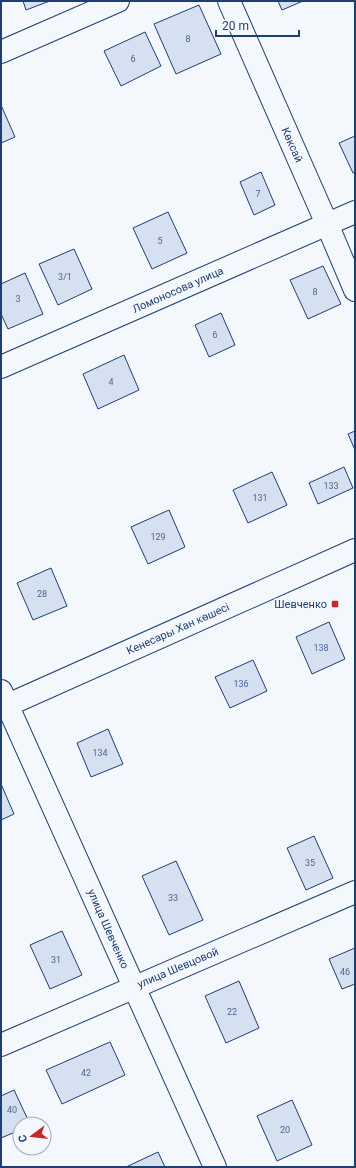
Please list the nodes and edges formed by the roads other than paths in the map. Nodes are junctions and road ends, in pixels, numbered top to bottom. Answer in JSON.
{"nodes":[{"id":1,"x":118,"y":1,"type":"edge"},
{"id":2,"x":228,"y":1,"type":"edge"},
{"id":3,"x":1,"y":52,"type":"edge"},
{"id":4,"x":355,"y":212,"type":"edge"},
{"id":5,"x":327,"y":224,"type":"junction"},
{"id":6,"x":355,"y":290,"type":"edge"},
{"id":7,"x":1,"y":367,"type":"edge"},
{"id":8,"x":355,"y":550,"type":"edge"},
{"id":9,"x":3,"y":702,"type":"edge"},
{"id":10,"x":355,"y":892,"type":"edge"},
{"id":11,"x":134,"y":987,"type":"junction"},
{"id":12,"x":1,"y":1045,"type":"edge"},
{"id":13,"x":215,"y":1167,"type":"edge"}],
"edges":[{"from":1,"to":3,"type":"street"},
{"from":2,"to":5,"type":"street","name":"Көксай"},
{"from":4,"to":5,"type":"street","name":"Ломоносова улица"},
{"from":5,"to":6,"type":"street","name":"Көксай"},
{"from":5,"to":7,"type":"street","name":"Ломоносова улица"},
{"from":8,"to":9,"type":"street","name":"Кенесары Хан көшесі"},
{"from":9,"to":11,"type":"street","name":"улица Шевченко"},
{"from":10,"to":11,"type":"street","name":"улица Шевцовой"},
{"from":11,"to":12,"type":"street","name":"улица Шевцовой"},
{"from":11,"to":13,"type":"street","name":"улица Шевченко"}]}
